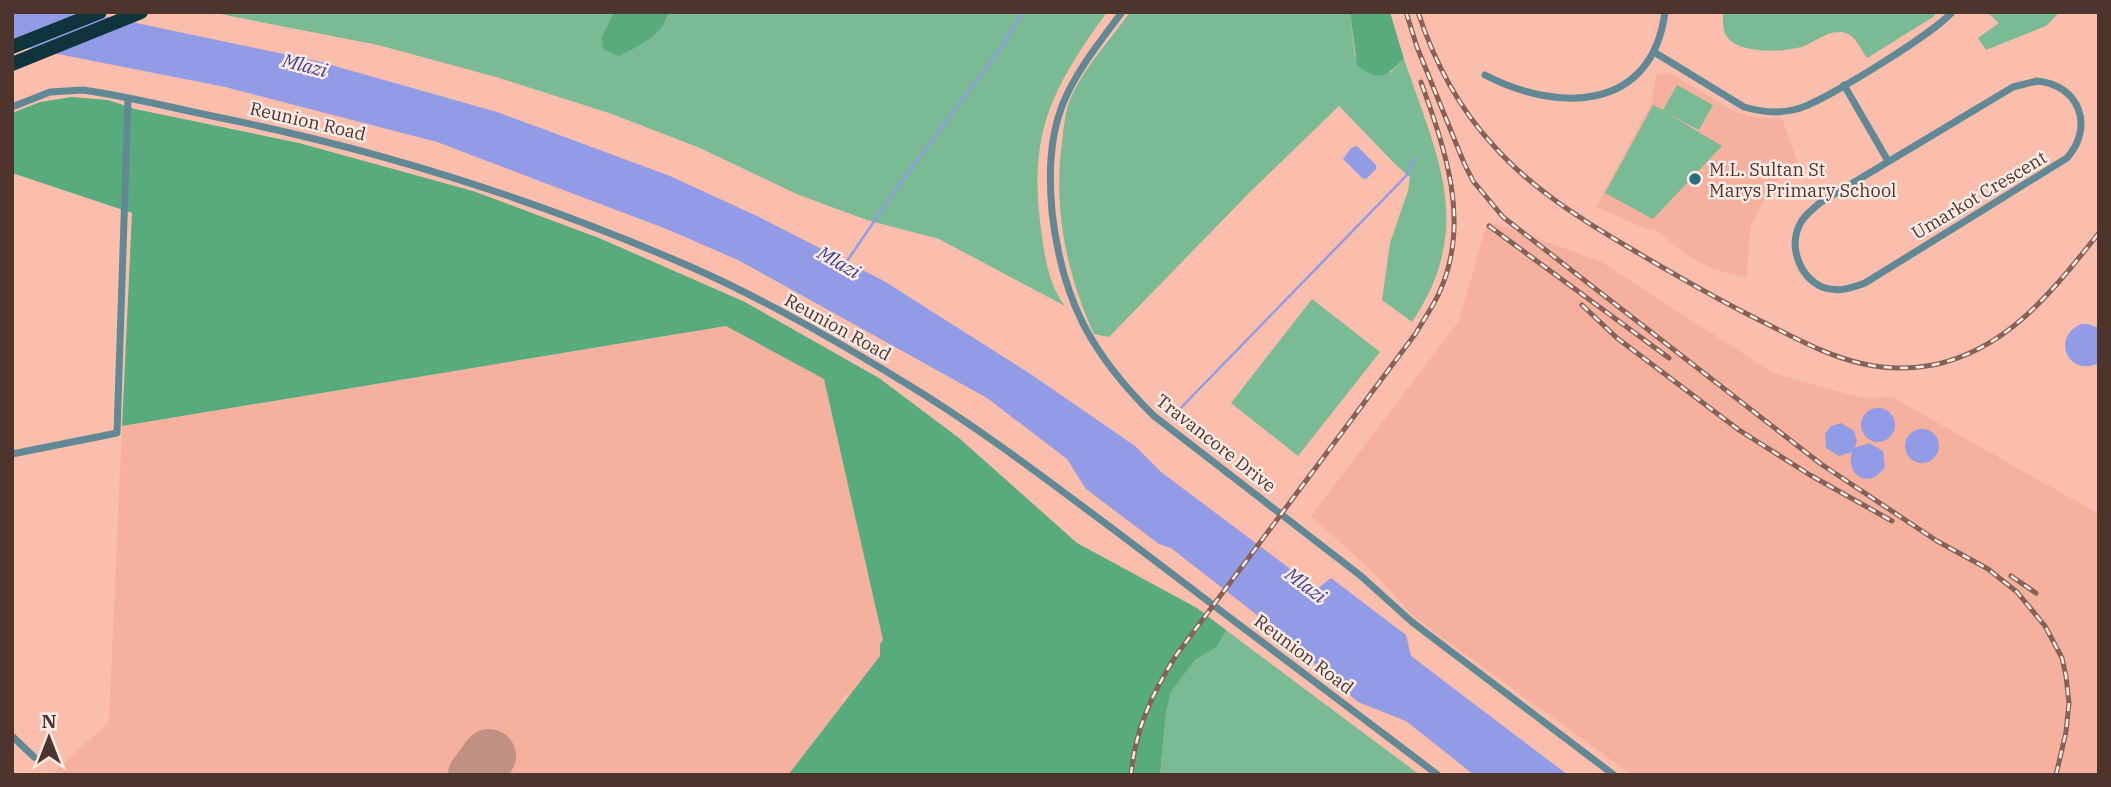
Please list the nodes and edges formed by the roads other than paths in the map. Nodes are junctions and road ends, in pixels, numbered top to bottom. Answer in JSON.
{"nodes":[{"id":1,"x":100,"y":12,"type":"edge"},
{"id":2,"x":141,"y":12,"type":"edge"},
{"id":3,"x":1122,"y":12,"type":"edge"},
{"id":4,"x":1665,"y":12,"type":"edge"},
{"id":5,"x":1952,"y":12,"type":"edge"},
{"id":6,"x":12,"y":47,"type":"edge"},
{"id":7,"x":1654,"y":52,"type":"junction"},
{"id":8,"x":12,"y":64,"type":"edge"},
{"id":9,"x":1485,"y":75,"type":"dead end"},
{"id":10,"x":1844,"y":85,"type":"junction"},
{"id":11,"x":128,"y":99,"type":"junction"},
{"id":12,"x":12,"y":107,"type":"edge"},
{"id":13,"x":1888,"y":161,"type":"junction"},
{"id":14,"x":12,"y":454,"type":"edge"},
{"id":15,"x":12,"y":736,"type":"edge"},
{"id":16,"x":34,"y":757,"type":"dead end"},
{"id":17,"x":1438,"y":775,"type":"edge"},
{"id":18,"x":1614,"y":775,"type":"edge"}],
"edges":[{"from":1,"to":6,"type":"highway"},
{"from":2,"to":8,"type":"highway"},
{"from":3,"to":18,"type":"street","name":"Travancore Drive"},
{"from":4,"to":7,"type":"street"},
{"from":5,"to":10,"type":"street"},
{"from":7,"to":9,"type":"street"},
{"from":7,"to":10,"type":"street"},
{"from":10,"to":13,"type":"street"},
{"from":11,"to":12,"type":"street","name":"Reunion Road"},
{"from":11,"to":14,"type":"street"},
{"from":11,"to":17,"type":"street","name":"Reunion Road"},
{"from":13,"to":13,"type":"street","name":"Umarkot Crescent"},
{"from":15,"to":16,"type":"street"}]}
